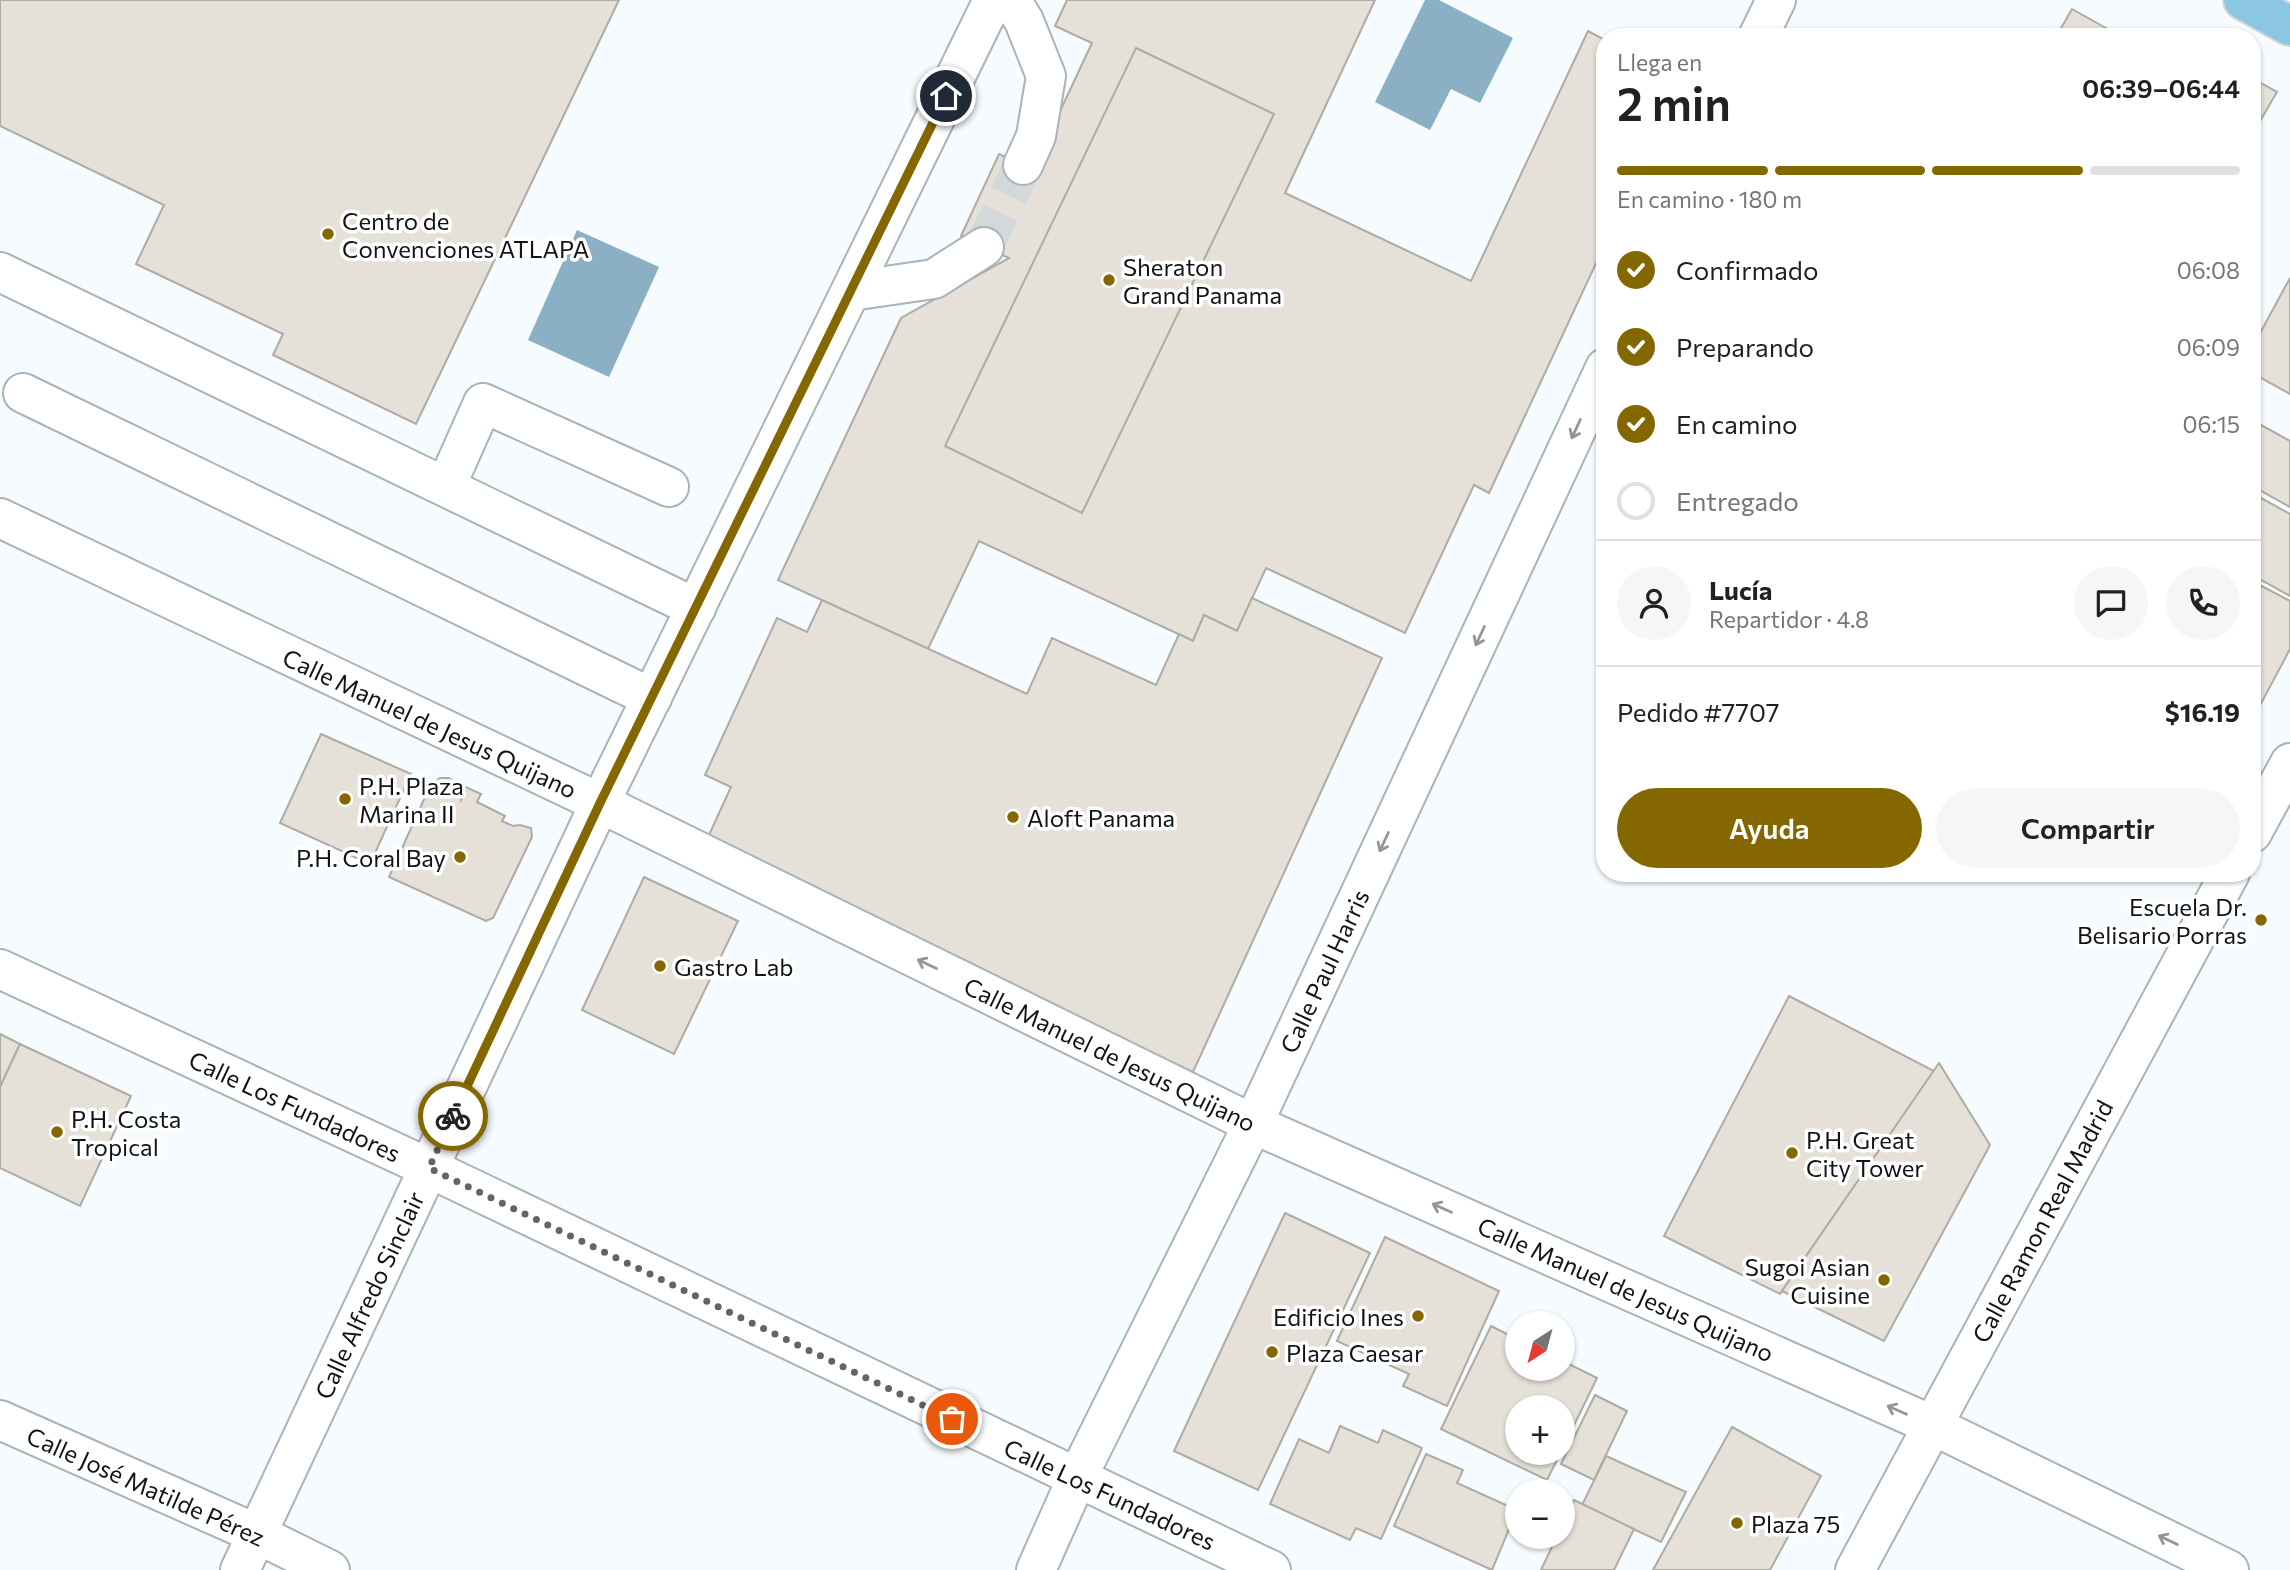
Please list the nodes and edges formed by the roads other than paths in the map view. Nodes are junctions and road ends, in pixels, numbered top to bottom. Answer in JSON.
{"nodes":[{"id":1,"x":993,"y":0,"type":"edge"},
{"id":2,"x":1011,"y":0,"type":"edge"},
{"id":3,"x":1776,"y":0,"type":"edge"},
{"id":4,"x":2243,"y":0,"type":"edge"},
{"id":5,"x":2290,"y":26,"type":"edge"},
{"id":6,"x":1762,"y":28,"type":"edge"},
{"id":7,"x":1023,"y":165,"type":"tunnel mouth"},
{"id":8,"x":984,"y":247,"type":"tunnel mouth"},
{"id":9,"x":0,"y":272,"type":"edge"},
{"id":10,"x":851,"y":291,"type":"junction"},
{"id":11,"x":1596,"y":387,"type":"edge"},
{"id":12,"x":23,"y":393,"type":"dead end"},
{"id":13,"x":446,"y":486,"type":"junction"},
{"id":14,"x":669,"y":487,"type":"dead end"},
{"id":15,"x":0,"y":517,"type":"edge"},
{"id":16,"x":696,"y":608,"type":"junction"},
{"id":17,"x":652,"y":698,"type":"junction"},
{"id":18,"x":2290,"y":763,"type":"edge"},
{"id":19,"x":600,"y":803,"type":"junction"},
{"id":20,"x":2261,"y":816,"type":"edge"},
{"id":21,"x":2226,"y":882,"type":"edge"},
{"id":22,"x":0,"y":969,"type":"edge"},
{"id":23,"x":1253,"y":1124,"type":"junction"},
{"id":24,"x":429,"y":1168,"type":"junction"},
{"id":25,"x":0,"y":1420,"type":"edge"},
{"id":26,"x":1932,"y":1425,"type":"junction"},
{"id":27,"x":1077,"y":1478,"type":"junction"},
{"id":28,"x":257,"y":1534,"type":"junction"},
{"id":29,"x":240,"y":1570,"type":"edge"},
{"id":30,"x":330,"y":1570,"type":"edge"},
{"id":31,"x":1036,"y":1570,"type":"edge"},
{"id":32,"x":1271,"y":1570,"type":"edge"},
{"id":33,"x":1855,"y":1570,"type":"edge"},
{"id":34,"x":2229,"y":1570,"type":"edge"}],
"edges":[{"from":1,"to":10,"type":"street","name":"Calle Alfredo Sinclair"},
{"from":2,"to":7,"type":"street"},
{"from":3,"to":6,"type":"street"},
{"from":4,"to":5,"type":"main road"},
{"from":8,"to":10,"type":"street"},
{"from":9,"to":13,"type":"street"},
{"from":10,"to":16,"type":"street","name":"Calle Alfredo Sinclair"},
{"from":11,"to":23,"type":"street","name":"Calle Paul Harris","one_way":true},
{"from":12,"to":17,"type":"street"},
{"from":13,"to":14,"type":"street"},
{"from":13,"to":16,"type":"street"},
{"from":15,"to":19,"type":"street","name":"Calle Manuel de Jesus Quijano"},
{"from":16,"to":17,"type":"street","name":"Calle Alfredo Sinclair"},
{"from":17,"to":19,"type":"street","name":"Calle Alfredo Sinclair"},
{"from":18,"to":20,"type":"street"},
{"from":23,"to":19,"type":"street","name":"Calle Manuel de Jesus Quijano","one_way":true},
{"from":19,"to":24,"type":"street","name":"Calle Alfredo Sinclair"},
{"from":21,"to":26,"type":"street","name":"Calle Ramon Real Madrid"},
{"from":22,"to":24,"type":"street","name":"Calle Los Fundadores"},
{"from":26,"to":23,"type":"street","name":"Calle Manuel de Jesus Quijano","one_way":true},
{"from":23,"to":27,"type":"street","name":"Calle Paul Harris"},
{"from":24,"to":27,"type":"street","name":"Calle Los Fundadores"},
{"from":24,"to":28,"type":"street","name":"Calle Alfredo Sinclair"},
{"from":25,"to":28,"type":"street","name":"Calle José Matilde Pérez"},
{"from":26,"to":33,"type":"street","name":"Calle Ramon Real Madrid"},
{"from":34,"to":26,"type":"street","name":"Calle Manuel de Jesus Quijano","one_way":true},
{"from":27,"to":31,"type":"street","name":"Calle Paul Harris"},
{"from":27,"to":32,"type":"street","name":"Calle Los Fundadores"},
{"from":28,"to":29,"type":"street","name":"Calle Alfredo Sinclair"},
{"from":28,"to":30,"type":"street","name":"Calle José Matilde Pérez"}]}
